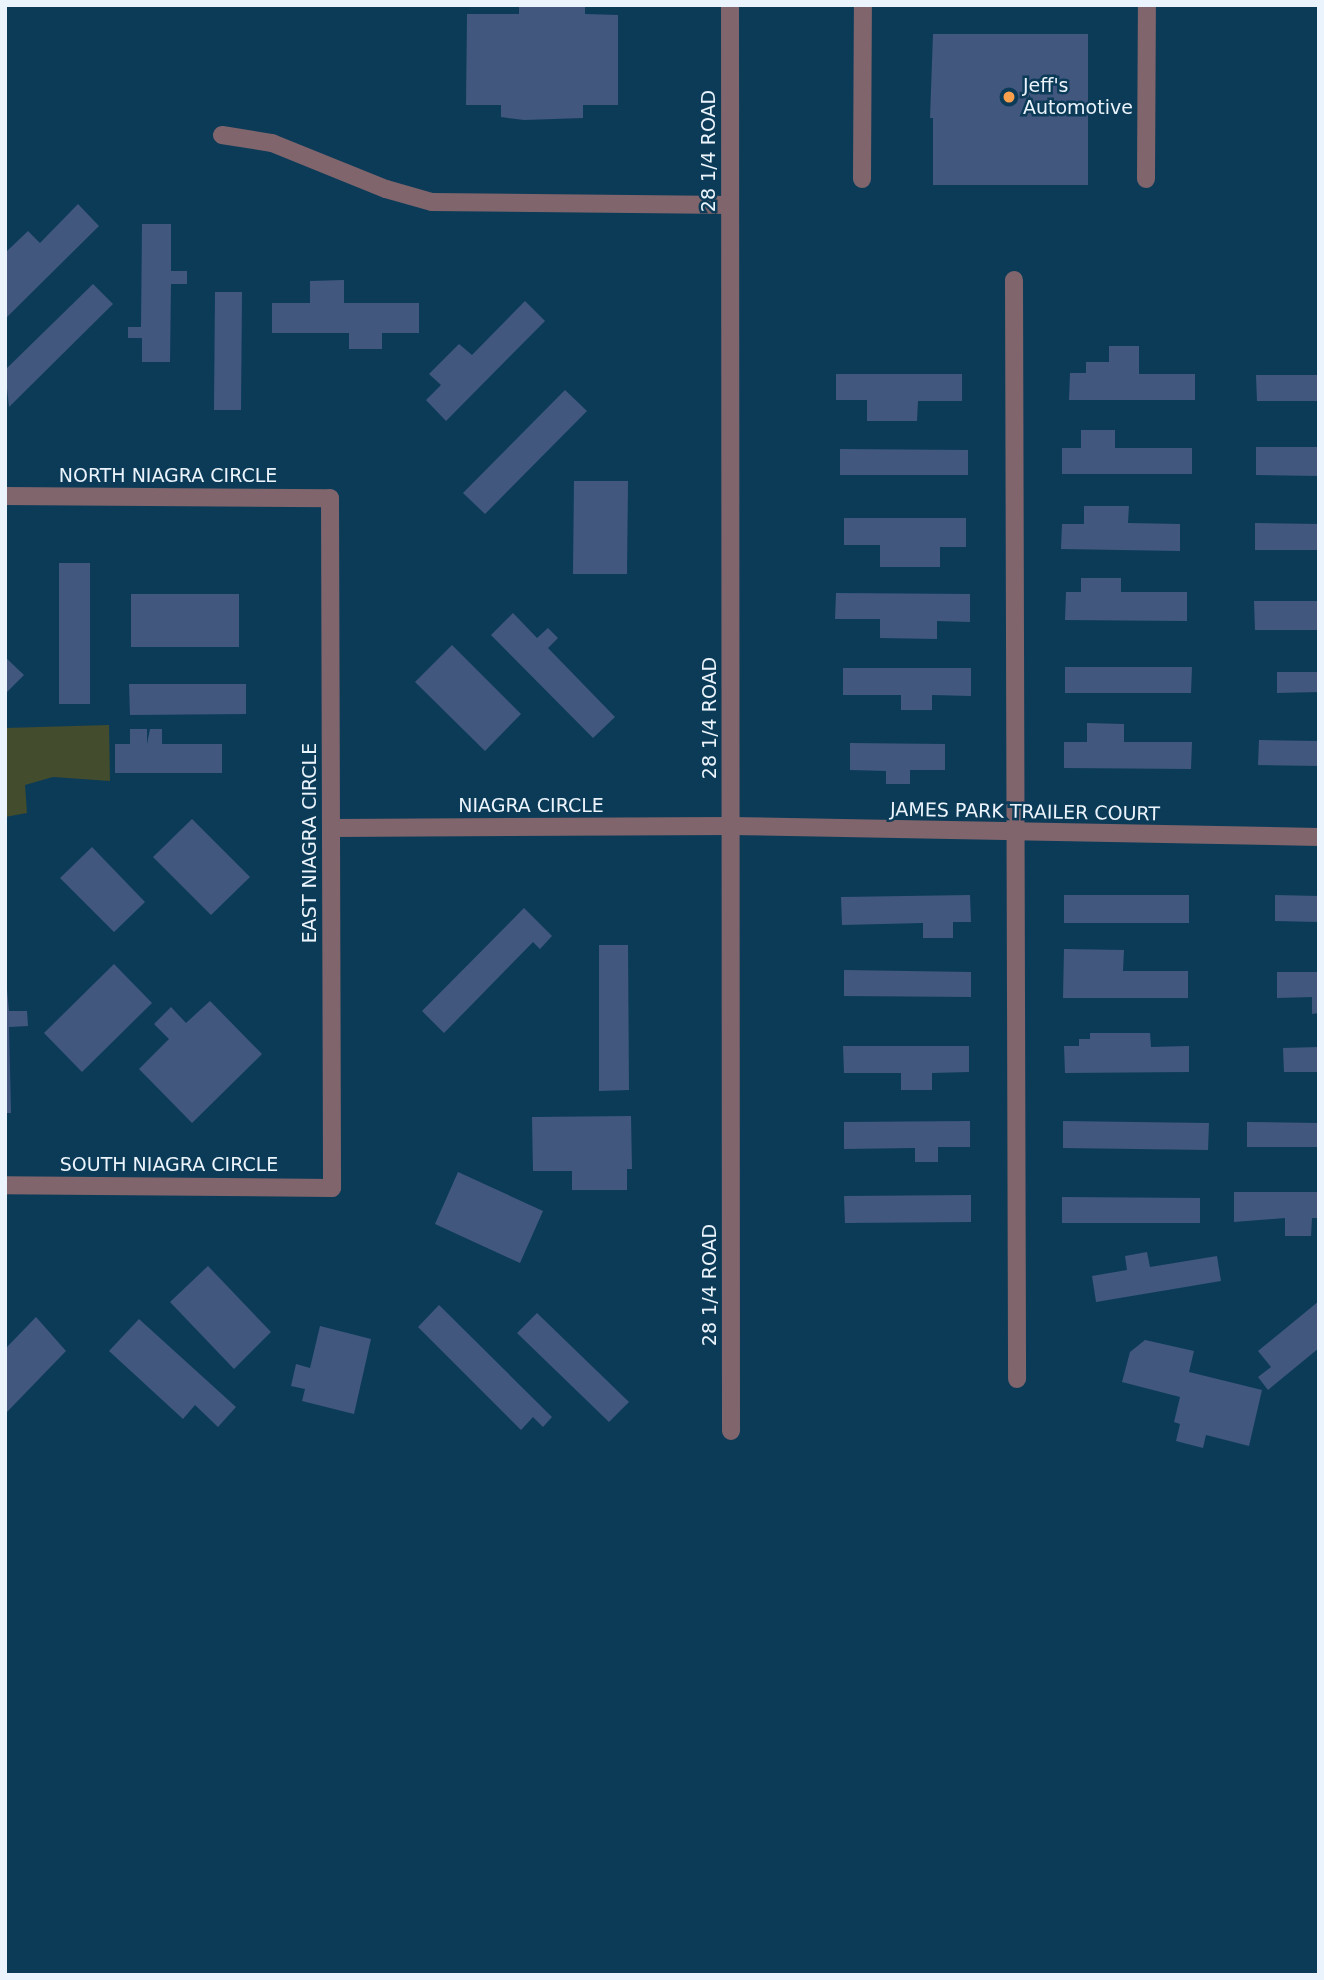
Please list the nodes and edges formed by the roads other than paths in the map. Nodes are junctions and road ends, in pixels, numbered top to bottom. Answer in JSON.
{"nodes":[{"id":1,"x":730,"y":5,"type":"edge"},
{"id":2,"x":863,"y":5,"type":"edge"},
{"id":3,"x":1147,"y":5,"type":"edge"},
{"id":4,"x":222,"y":135,"type":"dead end"},
{"id":5,"x":862,"y":179,"type":"dead end"},
{"id":6,"x":1146,"y":179,"type":"dead end"},
{"id":7,"x":730,"y":205,"type":"junction"},
{"id":8,"x":1014,"y":280,"type":"dead end"},
{"id":9,"x":5,"y":496,"type":"edge"},
{"id":10,"x":330,"y":498,"type":"joint"},
{"id":11,"x":731,"y":826,"type":"junction"},
{"id":12,"x":331,"y":828,"type":"junction"},
{"id":13,"x":1016,"y":833,"type":"junction"},
{"id":14,"x":1319,"y":837,"type":"edge"},
{"id":15,"x":5,"y":1185,"type":"edge"},
{"id":16,"x":332,"y":1188,"type":"joint"},
{"id":17,"x":1017,"y":1379,"type":"dead end"},
{"id":18,"x":731,"y":1431,"type":"dead end"}],
"edges":[{"from":1,"to":7,"type":"street","name":"28 1/4 ROAD"},
{"from":2,"to":5,"type":"street"},
{"from":3,"to":6,"type":"street"},
{"from":4,"to":7,"type":"street"},
{"from":7,"to":11,"type":"street","name":"28 1/4 ROAD"},
{"from":8,"to":13,"type":"street"},
{"from":9,"to":10,"type":"street","name":"NORTH NIAGRA CIRCLE"},
{"from":10,"to":12,"type":"street","name":"EAST NIAGRA CIRCLE"},
{"from":11,"to":12,"type":"street","name":"NIAGRA CIRCLE"},
{"from":11,"to":13,"type":"street","name":"JAMES PARK TRAILER COURT"},
{"from":11,"to":18,"type":"street","name":"28 1/4 ROAD"},
{"from":12,"to":16,"type":"street","name":"EAST NIAGRA CIRCLE"},
{"from":13,"to":14,"type":"street","name":"JAMES PARK TRAILER COURT"},
{"from":13,"to":17,"type":"street"},
{"from":15,"to":16,"type":"street","name":"SOUTH NIAGRA CIRCLE"}]}
